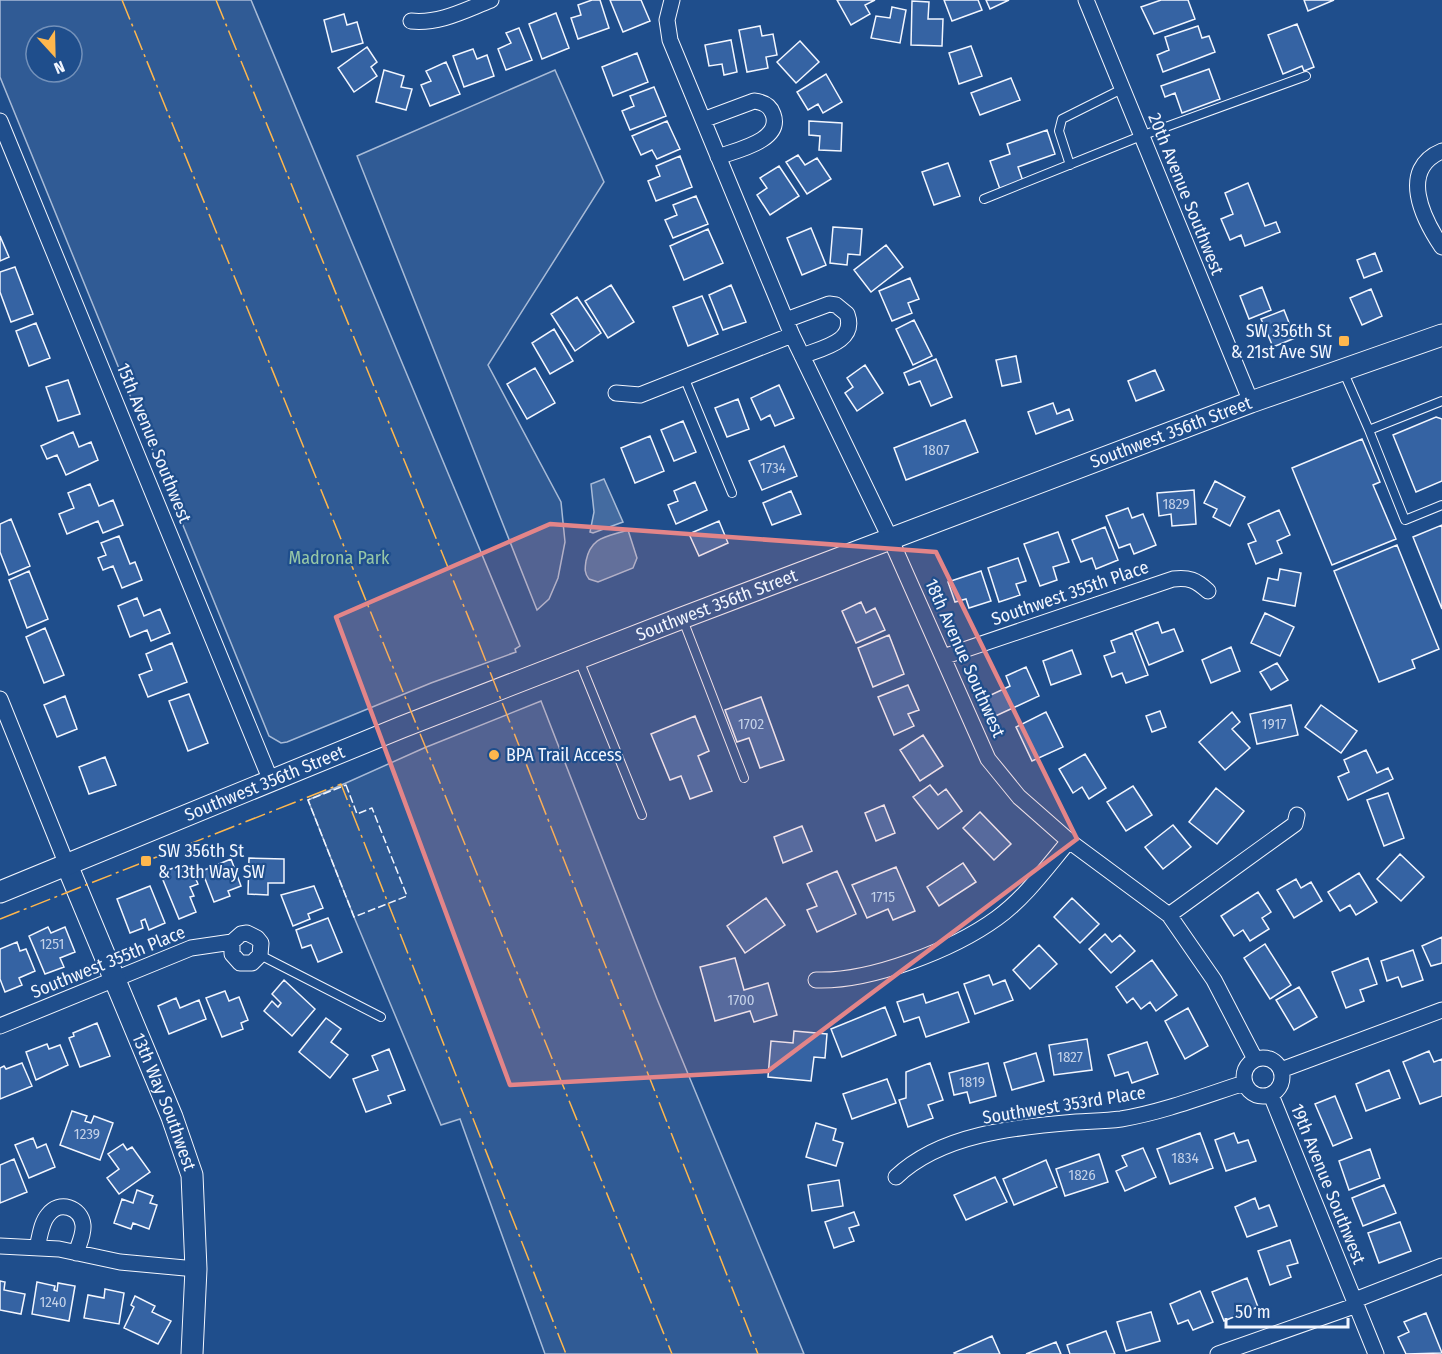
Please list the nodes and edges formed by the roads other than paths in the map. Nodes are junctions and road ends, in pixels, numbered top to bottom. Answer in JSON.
{"nodes":[{"id":1,"x":491,"y":0,"type":"edge"},
{"id":2,"x":672,"y":0,"type":"edge"},
{"id":3,"x":1086,"y":0,"type":"edge"},
{"id":4,"x":411,"y":21,"type":"dead end"},
{"id":5,"x":1306,"y":76,"type":"dead end"},
{"id":6,"x":1122,"y":89,"type":"junction"},
{"id":7,"x":703,"y":120,"type":"junction"},
{"id":8,"x":0,"y":121,"type":"edge"},
{"id":9,"x":1141,"y":136,"type":"junction"},
{"id":10,"x":1442,"y":151,"type":"edge"},
{"id":11,"x":718,"y":157,"type":"junction"},
{"id":12,"x":1070,"y":165,"type":"junction"},
{"id":13,"x":984,"y":199,"type":"dead end"},
{"id":14,"x":1442,"y":247,"type":"edge"},
{"id":15,"x":786,"y":320,"type":"junction"},
{"id":16,"x":792,"y":335,"type":"junction"},
{"id":17,"x":1442,"y":335,"type":"edge"},
{"id":18,"x":802,"y":356,"type":"junction"},
{"id":19,"x":1343,"y":371,"type":"junction"},
{"id":20,"x":684,"y":377,"type":"junction"},
{"id":21,"x":616,"y":393,"type":"dead end"},
{"id":22,"x":1442,"y":401,"type":"edge"},
{"id":23,"x":1251,"y":402,"type":"junction"},
{"id":24,"x":1369,"y":430,"type":"junction"},
{"id":25,"x":732,"y":493,"type":"dead end"},
{"id":26,"x":1442,"y":505,"type":"edge"},
{"id":27,"x":890,"y":538,"type":"junction"},
{"id":28,"x":1208,"y":591,"type":"dead end"},
{"id":29,"x":682,"y":618,"type":"junction"},
{"id":30,"x":943,"y":657,"type":"junction"},
{"id":31,"x":579,"y":659,"type":"junction"},
{"id":32,"x":0,"y":699,"type":"edge"},
{"id":33,"x":744,"y":778,"type":"dead end"},
{"id":34,"x":271,"y":781,"type":"junction"},
{"id":35,"x":642,"y":815,"type":"dead end"},
{"id":36,"x":1297,"y":815,"type":"dead end"},
{"id":37,"x":1069,"y":841,"type":"junction"},
{"id":38,"x":67,"y":865,"type":"junction"},
{"id":39,"x":0,"y":892,"type":"edge"},
{"id":40,"x":1169,"y":915,"type":"junction"},
{"id":41,"x":232,"y":942,"type":"junction"},
{"id":42,"x":260,"y":955,"type":"junction"},
{"id":43,"x":114,"y":980,"type":"junction"},
{"id":44,"x":816,"y":980,"type":"dead end"},
{"id":45,"x":1442,"y":1010,"type":"edge"},
{"id":46,"x":381,"y":1017,"type":"dead end"},
{"id":47,"x":0,"y":1026,"type":"edge"},
{"id":48,"x":1255,"y":1059,"type":"junction"},
{"id":49,"x":1281,"y":1070,"type":"junction"},
{"id":50,"x":1244,"y":1083,"type":"junction"},
{"id":51,"x":1271,"y":1095,"type":"junction"},
{"id":52,"x":896,"y":1178,"type":"dead end"},
{"id":53,"x":0,"y":1246,"type":"edge"},
{"id":54,"x":37,"y":1246,"type":"junction"},
{"id":55,"x":76,"y":1253,"type":"junction"},
{"id":56,"x":1442,"y":1266,"type":"edge"},
{"id":57,"x":196,"y":1269,"type":"junction"},
{"id":58,"x":1356,"y":1303,"type":"junction"},
{"id":59,"x":192,"y":1354,"type":"edge"},
{"id":60,"x":1218,"y":1354,"type":"edge"},
{"id":61,"x":1376,"y":1354,"type":"edge"}],
"edges":[{"from":1,"to":4,"type":"street"},
{"from":2,"to":7,"type":"street","name":"18th Avenue Southwest"},
{"from":3,"to":6,"type":"street","name":"20th Avenue Southwest"},
{"from":5,"to":9,"type":"lane"},
{"from":6,"to":9,"type":"street","name":"20th Avenue Southwest"},
{"from":6,"to":12,"type":"lane"},
{"from":7,"to":11,"type":"street","name":"18th Avenue Southwest"},
{"from":7,"to":11,"type":"street"},
{"from":8,"to":34,"type":"street","name":"15th Avenue Southwest"},
{"from":9,"to":12,"type":"lane"},
{"from":9,"to":23,"type":"street","name":"20th Avenue Southwest"},
{"from":10,"to":14,"type":"street"},
{"from":11,"to":15,"type":"street","name":"18th Avenue Southwest"},
{"from":12,"to":13,"type":"lane"},
{"from":15,"to":16,"type":"street","name":"18th Avenue Southwest"},
{"from":15,"to":18,"type":"street"},
{"from":16,"to":18,"type":"street","name":"18th Avenue Southwest"},
{"from":16,"to":20,"type":"street"},
{"from":17,"to":19,"type":"main road","name":"Southwest 356th Street"},
{"from":18,"to":27,"type":"street","name":"18th Avenue Southwest"},
{"from":19,"to":23,"type":"main road","name":"Southwest 356th Street"},
{"from":19,"to":24,"type":"lane"},
{"from":20,"to":21,"type":"street"},
{"from":20,"to":25,"type":"lane"},
{"from":22,"to":24,"type":"lane"},
{"from":23,"to":27,"type":"main road","name":"Southwest 356th Street"},
{"from":24,"to":26,"type":"lane"},
{"from":27,"to":29,"type":"main road","name":"Southwest 356th Street"},
{"from":27,"to":30,"type":"street","name":"18th Avenue Southwest"},
{"from":28,"to":30,"type":"street","name":"Southwest 355th Place"},
{"from":29,"to":31,"type":"main road","name":"Southwest 356th Street"},
{"from":29,"to":33,"type":"lane"},
{"from":30,"to":37,"type":"street","name":"18th Avenue Southwest"},
{"from":31,"to":34,"type":"main road","name":"Southwest 356th Street"},
{"from":31,"to":35,"type":"lane"},
{"from":32,"to":38,"type":"street"},
{"from":34,"to":38,"type":"main road","name":"Southwest 356th Street"},
{"from":36,"to":40,"type":"street"},
{"from":37,"to":40,"type":"street","name":"18th Avenue Southwest"},
{"from":37,"to":44,"type":"street"},
{"from":38,"to":39,"type":"main road","name":"Southwest 356th Street"},
{"from":38,"to":43,"type":"main road","name":"13th Way Southwest"},
{"from":40,"to":48,"type":"street"},
{"from":41,"to":42,"type":"street"},
{"from":41,"to":42,"type":"street","name":"Southwest 355th Place"},
{"from":41,"to":43,"type":"street","name":"Southwest 355th Place"},
{"from":42,"to":46,"type":"lane"},
{"from":43,"to":47,"type":"street","name":"Southwest 355th Place"},
{"from":43,"to":57,"type":"main road","name":"13th Way Southwest"},
{"from":45,"to":49,"type":"street"},
{"from":48,"to":49,"type":"street"},
{"from":48,"to":50,"type":"street"},
{"from":49,"to":51,"type":"street"},
{"from":50,"to":51,"type":"street"},
{"from":50,"to":52,"type":"street","name":"Southwest 353rd Place"},
{"from":51,"to":58,"type":"street","name":"19th Avenue Southwest"},
{"from":53,"to":54,"type":"street"},
{"from":54,"to":55,"type":"street"},
{"from":54,"to":55,"type":"street"},
{"from":55,"to":57,"type":"street"},
{"from":56,"to":58,"type":"street"},
{"from":57,"to":59,"type":"main road","name":"13th Way Southwest"},
{"from":58,"to":60,"type":"street"},
{"from":58,"to":61,"type":"street","name":"19th Avenue Southwest"}]}
